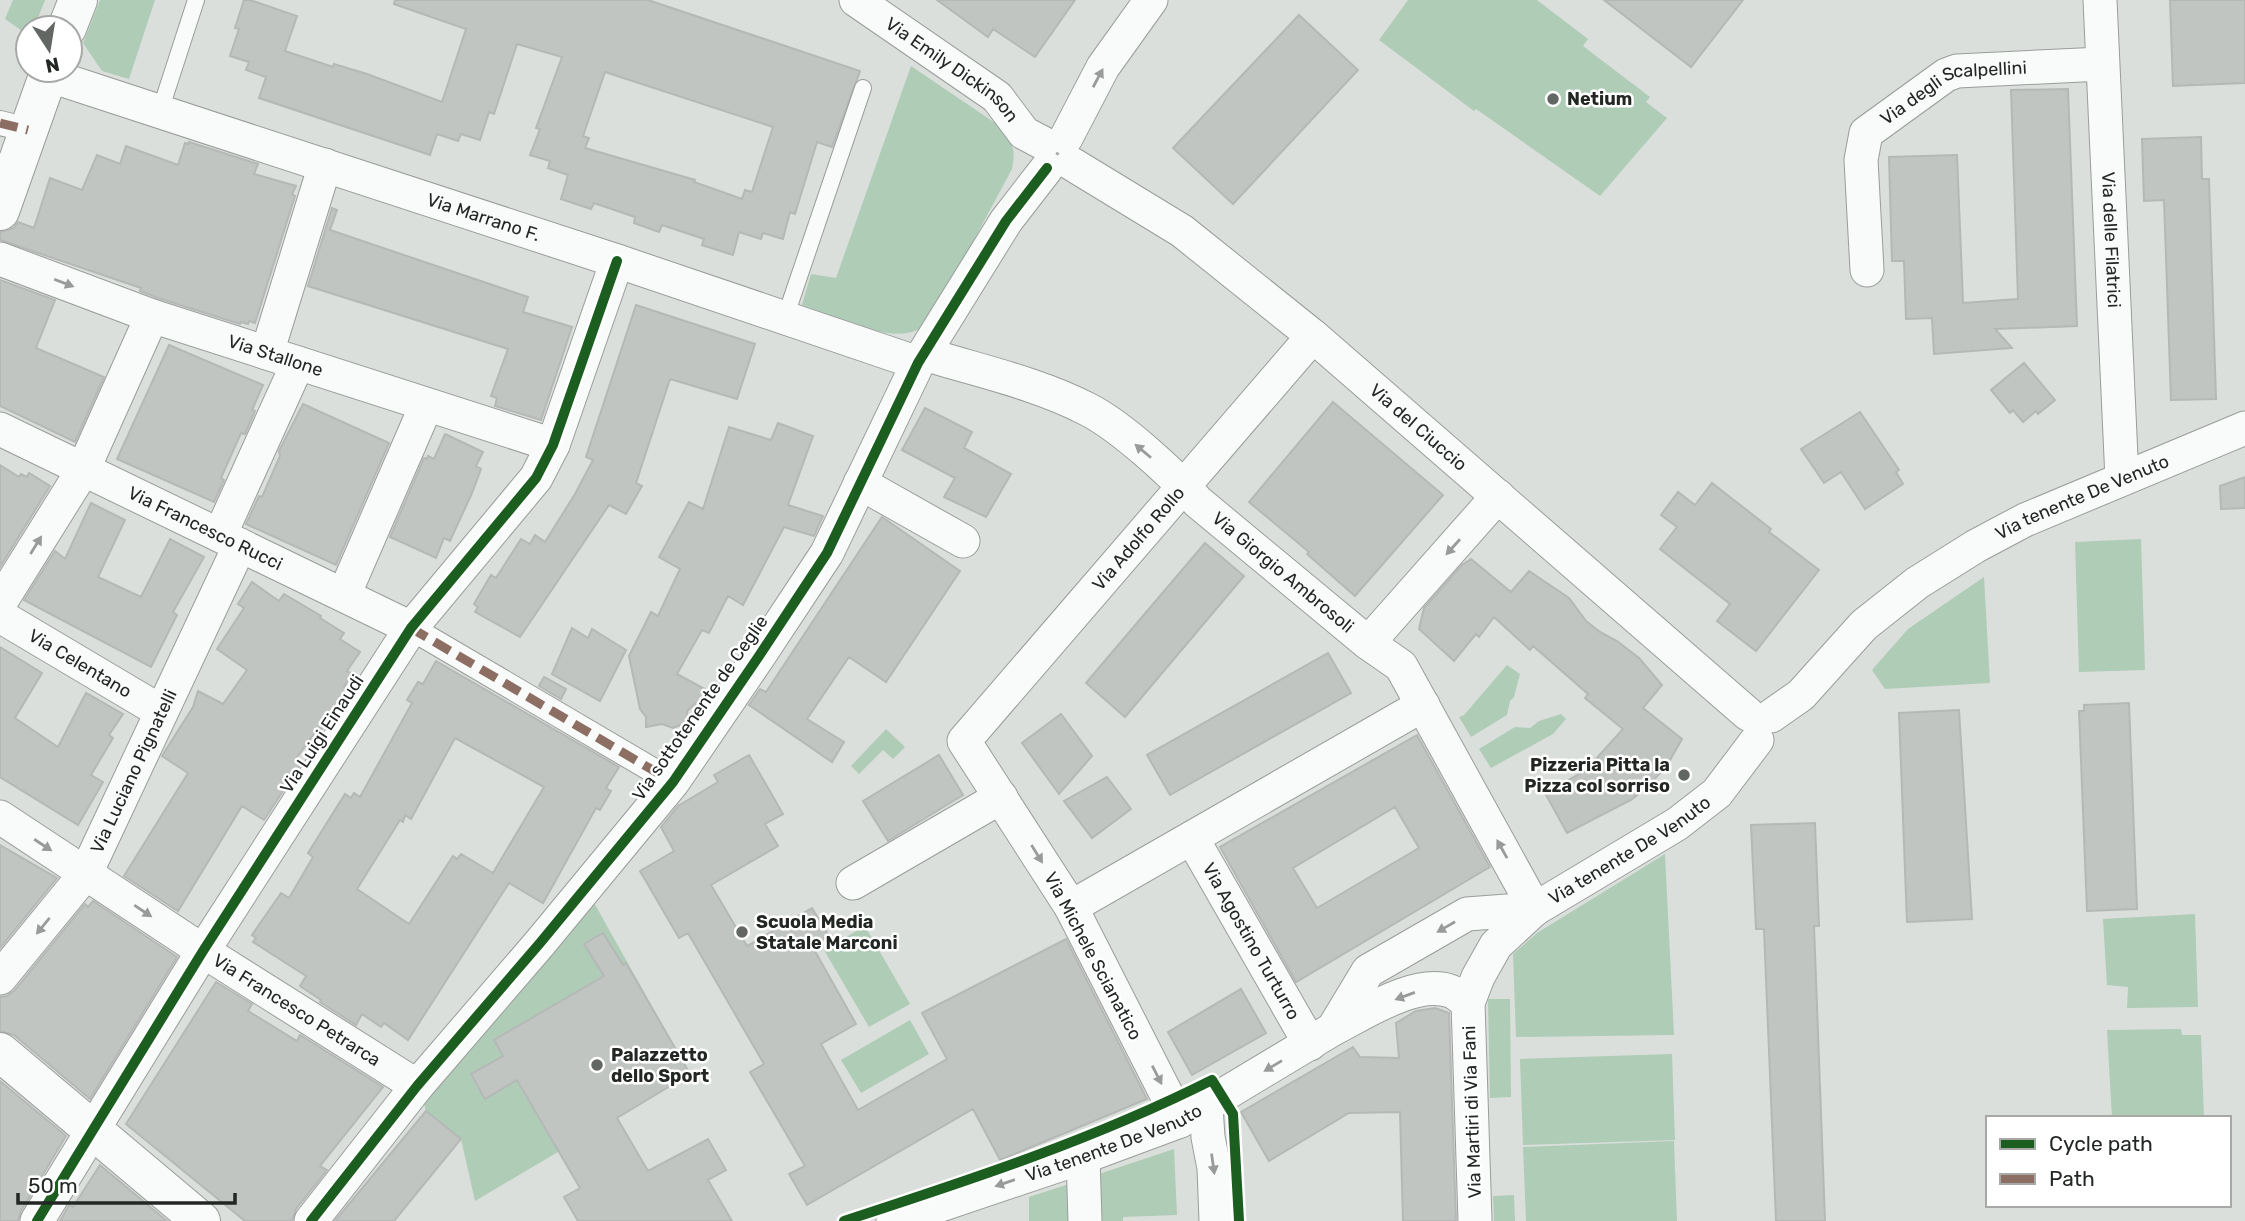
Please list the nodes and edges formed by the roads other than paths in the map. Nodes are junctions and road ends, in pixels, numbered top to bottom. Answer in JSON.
{"nodes":[{"id":1,"x":197,"y":0,"type":"edge"},
{"id":2,"x":856,"y":0,"type":"edge"},
{"id":3,"x":1151,"y":0,"type":"edge"},
{"id":4,"x":2099,"y":0,"type":"edge"},
{"id":5,"x":2102,"y":64,"type":"junction"},
{"id":6,"x":41,"y":84,"type":"edge"},
{"id":7,"x":83,"y":84,"type":"edge"},
{"id":8,"x":863,"y":88,"type":"dead end"},
{"id":9,"x":160,"y":111,"type":"junction"},
{"id":10,"x":14,"y":127,"type":"edge"},
{"id":11,"x":1057,"y":153,"type":"junction"},
{"id":12,"x":325,"y":165,"type":"junction"},
{"id":13,"x":0,"y":211,"type":"edge"},
{"id":14,"x":0,"y":259,"type":"edge"},
{"id":15,"x":617,"y":261,"type":"junction"},
{"id":16,"x":1867,"y":270,"type":"dead end"},
{"id":17,"x":152,"y":316,"type":"junction"},
{"id":18,"x":785,"y":318,"type":"junction"},
{"id":19,"x":1313,"y":336,"type":"junction"},
{"id":20,"x":282,"y":358,"type":"junction"},
{"id":21,"x":921,"y":358,"type":"junction"},
{"id":22,"x":426,"y":406,"type":"junction"},
{"id":23,"x":2245,"y":428,"type":"edge"},
{"id":24,"x":0,"y":429,"type":"edge"},
{"id":25,"x":553,"y":445,"type":"junction"},
{"id":26,"x":83,"y":470,"type":"junction"},
{"id":27,"x":2122,"y":479,"type":"junction"},
{"id":28,"x":860,"y":483,"type":"junction"},
{"id":29,"x":1184,"y":486,"type":"junction"},
{"id":30,"x":1498,"y":496,"type":"junction"},
{"id":31,"x":230,"y":540,"type":"junction"},
{"id":32,"x":963,"y":541,"type":"dead end"},
{"id":33,"x":344,"y":595,"type":"junction"},
{"id":34,"x":0,"y":603,"type":"edge"},
{"id":35,"x":0,"y":615,"type":"edge"},
{"id":36,"x":411,"y":628,"type":"junction"},
{"id":37,"x":1368,"y":643,"type":"junction"},
{"id":38,"x":1423,"y":705,"type":"junction"},
{"id":39,"x":160,"y":711,"type":"junction"},
{"id":40,"x":1758,"y":724,"type":"junction"},
{"id":41,"x":964,"y":741,"type":"joint"},
{"id":42,"x":673,"y":782,"type":"junction"},
{"id":43,"x":1001,"y":797,"type":"junction"},
{"id":44,"x":0,"y":817,"type":"edge"},
{"id":45,"x":1192,"y":838,"type":"junction"},
{"id":46,"x":86,"y":873,"type":"junction"},
{"id":47,"x":853,"y":883,"type":"dead end"},
{"id":48,"x":1071,"y":907,"type":"junction"},
{"id":49,"x":1535,"y":909,"type":"junction"},
{"id":50,"x":203,"y":951,"type":"junction"},
{"id":51,"x":0,"y":978,"type":"edge"},
{"id":52,"x":1468,"y":1003,"type":"junction"},
{"id":53,"x":1321,"y":1037,"type":"junction"},
{"id":54,"x":0,"y":1052,"type":"edge"},
{"id":55,"x":417,"y":1086,"type":"junction"},
{"id":56,"x":1193,"y":1114,"type":"junction"},
{"id":57,"x":91,"y":1129,"type":"junction"},
{"id":58,"x":1083,"y":1157,"type":"junction"},
{"id":59,"x":37,"y":1221,"type":"edge"},
{"id":60,"x":201,"y":1221,"type":"edge"},
{"id":61,"x":311,"y":1221,"type":"edge"},
{"id":62,"x":893,"y":1221,"type":"edge"},
{"id":63,"x":1085,"y":1221,"type":"edge"},
{"id":64,"x":1216,"y":1221,"type":"edge"},
{"id":65,"x":1475,"y":1221,"type":"edge"}],
"edges":[{"from":1,"to":9,"type":"lane"},
{"from":2,"to":11,"type":"street","name":"Via Emily Dickinson"},
{"from":11,"to":3,"type":"street","one_way":true},
{"from":4,"to":5,"type":"street","name":"Via delle Filatrici"},
{"from":5,"to":16,"type":"street","name":"Via degli Scalpellini"},
{"from":5,"to":27,"type":"street","name":"Via delle Filatrici"},
{"from":6,"to":10,"type":"street"},
{"from":7,"to":9,"type":"street","name":"Via Marrano F."},
{"from":8,"to":18,"type":"lane"},
{"from":9,"to":12,"type":"street","name":"Via Marrano F."},
{"from":10,"to":13,"type":"street"},
{"from":11,"to":19,"type":"street","name":"Via del Ciuccio"},
{"from":11,"to":21,"type":"street","name":"Via sottotenente de Ceglie"},
{"from":12,"to":15,"type":"street","name":"Via Marrano F."},
{"from":12,"to":20,"type":"street"},
{"from":14,"to":17,"type":"street","name":"Via Stallone","one_way":true},
{"from":15,"to":18,"type":"street","name":"Via Marrano F."},
{"from":15,"to":25,"type":"street","name":"Via Luigi Einaudi"},
{"from":17,"to":20,"type":"street","name":"Via Stallone"},
{"from":17,"to":26,"type":"street"},
{"from":18,"to":21,"type":"street","name":"Via Marrano F."},
{"from":19,"to":29,"type":"street","name":"Via Adolfo Rollo"},
{"from":19,"to":30,"type":"street","name":"Via del Ciuccio"},
{"from":20,"to":22,"type":"street","name":"Via Stallone"},
{"from":20,"to":31,"type":"street","name":"Via Luciano Pignatelli"},
{"from":21,"to":28,"type":"street","name":"Via sottotenente de Ceglie"},
{"from":29,"to":21,"type":"street","name":"Via Giorgio Ambrosoli","one_way":true},
{"from":22,"to":25,"type":"street","name":"Via Stallone"},
{"from":22,"to":33,"type":"street"},
{"from":23,"to":27,"type":"street","name":"Via tenente De Venuto"},
{"from":24,"to":26,"type":"street","name":"Via Francesco Rucci"},
{"from":25,"to":36,"type":"street","name":"Via Luigi Einaudi"},
{"from":26,"to":31,"type":"street","name":"Via Francesco Rucci"},
{"from":34,"to":26,"type":"street","one_way":true},
{"from":27,"to":40,"type":"street","name":"Via tenente De Venuto"},
{"from":28,"to":32,"type":"street"},
{"from":28,"to":42,"type":"street","name":"Via sottotenente de Ceglie"},
{"from":29,"to":37,"type":"street","name":"Via Giorgio Ambrosoli"},
{"from":29,"to":41,"type":"street","name":"Via Adolfo Rollo"},
{"from":30,"to":37,"type":"street","one_way":true},
{"from":30,"to":40,"type":"street","name":"Via del Ciuccio"},
{"from":31,"to":33,"type":"street","name":"Via Francesco Rucci"},
{"from":31,"to":39,"type":"street","name":"Via Luciano Pignatelli"},
{"from":33,"to":36,"type":"street","name":"Via Francesco Rucci"},
{"from":35,"to":39,"type":"street","name":"Via Celentano"},
{"from":36,"to":42,"type":"street"},
{"from":36,"to":50,"type":"street","name":"Via Luigi Einaudi"},
{"from":37,"to":38,"type":"street","name":"Via Giorgio Ambrosoli"},
{"from":38,"to":45,"type":"street"},
{"from":49,"to":38,"type":"street","name":"Via Giorgio Ambrosoli","one_way":true},
{"from":39,"to":46,"type":"street","name":"Via Luciano Pignatelli"},
{"from":40,"to":49,"type":"street","name":"Via tenente De Venuto"},
{"from":41,"to":43,"type":"street","name":"Via Michele Scianatico"},
{"from":42,"to":55,"type":"street","name":"Via sottotenente de Ceglie"},
{"from":43,"to":47,"type":"street"},
{"from":43,"to":48,"type":"street","name":"Via Michele Scianatico","one_way":true},
{"from":44,"to":46,"type":"street","name":"Via Francesco Petrarca","one_way":true},
{"from":45,"to":48,"type":"street"},
{"from":45,"to":53,"type":"street","name":"Via Agostino Turturro"},
{"from":46,"to":50,"type":"street","name":"Via Francesco Petrarca","one_way":true},
{"from":46,"to":51,"type":"street","name":"Via Luciano Pignatelli","one_way":true},
{"from":48,"to":56,"type":"street","name":"Via Michele Scianatico","one_way":true},
{"from":49,"to":52,"type":"street"},
{"from":49,"to":53,"type":"street","name":"Via tenente De Venuto","one_way":true},
{"from":50,"to":55,"type":"street","name":"Via Francesco Petrarca"},
{"from":50,"to":57,"type":"street","name":"Via Luigi Einaudi"},
{"from":52,"to":53,"type":"street","one_way":true},
{"from":52,"to":65,"type":"street","name":"Via Martiri di Via Fani"},
{"from":53,"to":56,"type":"street","name":"Via tenente De Venuto","one_way":true},
{"from":54,"to":57,"type":"street"},
{"from":55,"to":61,"type":"street","name":"Via sottotenente de Ceglie"},
{"from":56,"to":58,"type":"street","name":"Via tenente De Venuto"},
{"from":56,"to":64,"type":"street","one_way":true},
{"from":57,"to":59,"type":"street","name":"Via Luigi Einaudi"},
{"from":57,"to":60,"type":"street"},
{"from":58,"to":62,"type":"street","name":"Via tenente De Venuto","one_way":true},
{"from":58,"to":63,"type":"street"}]}
